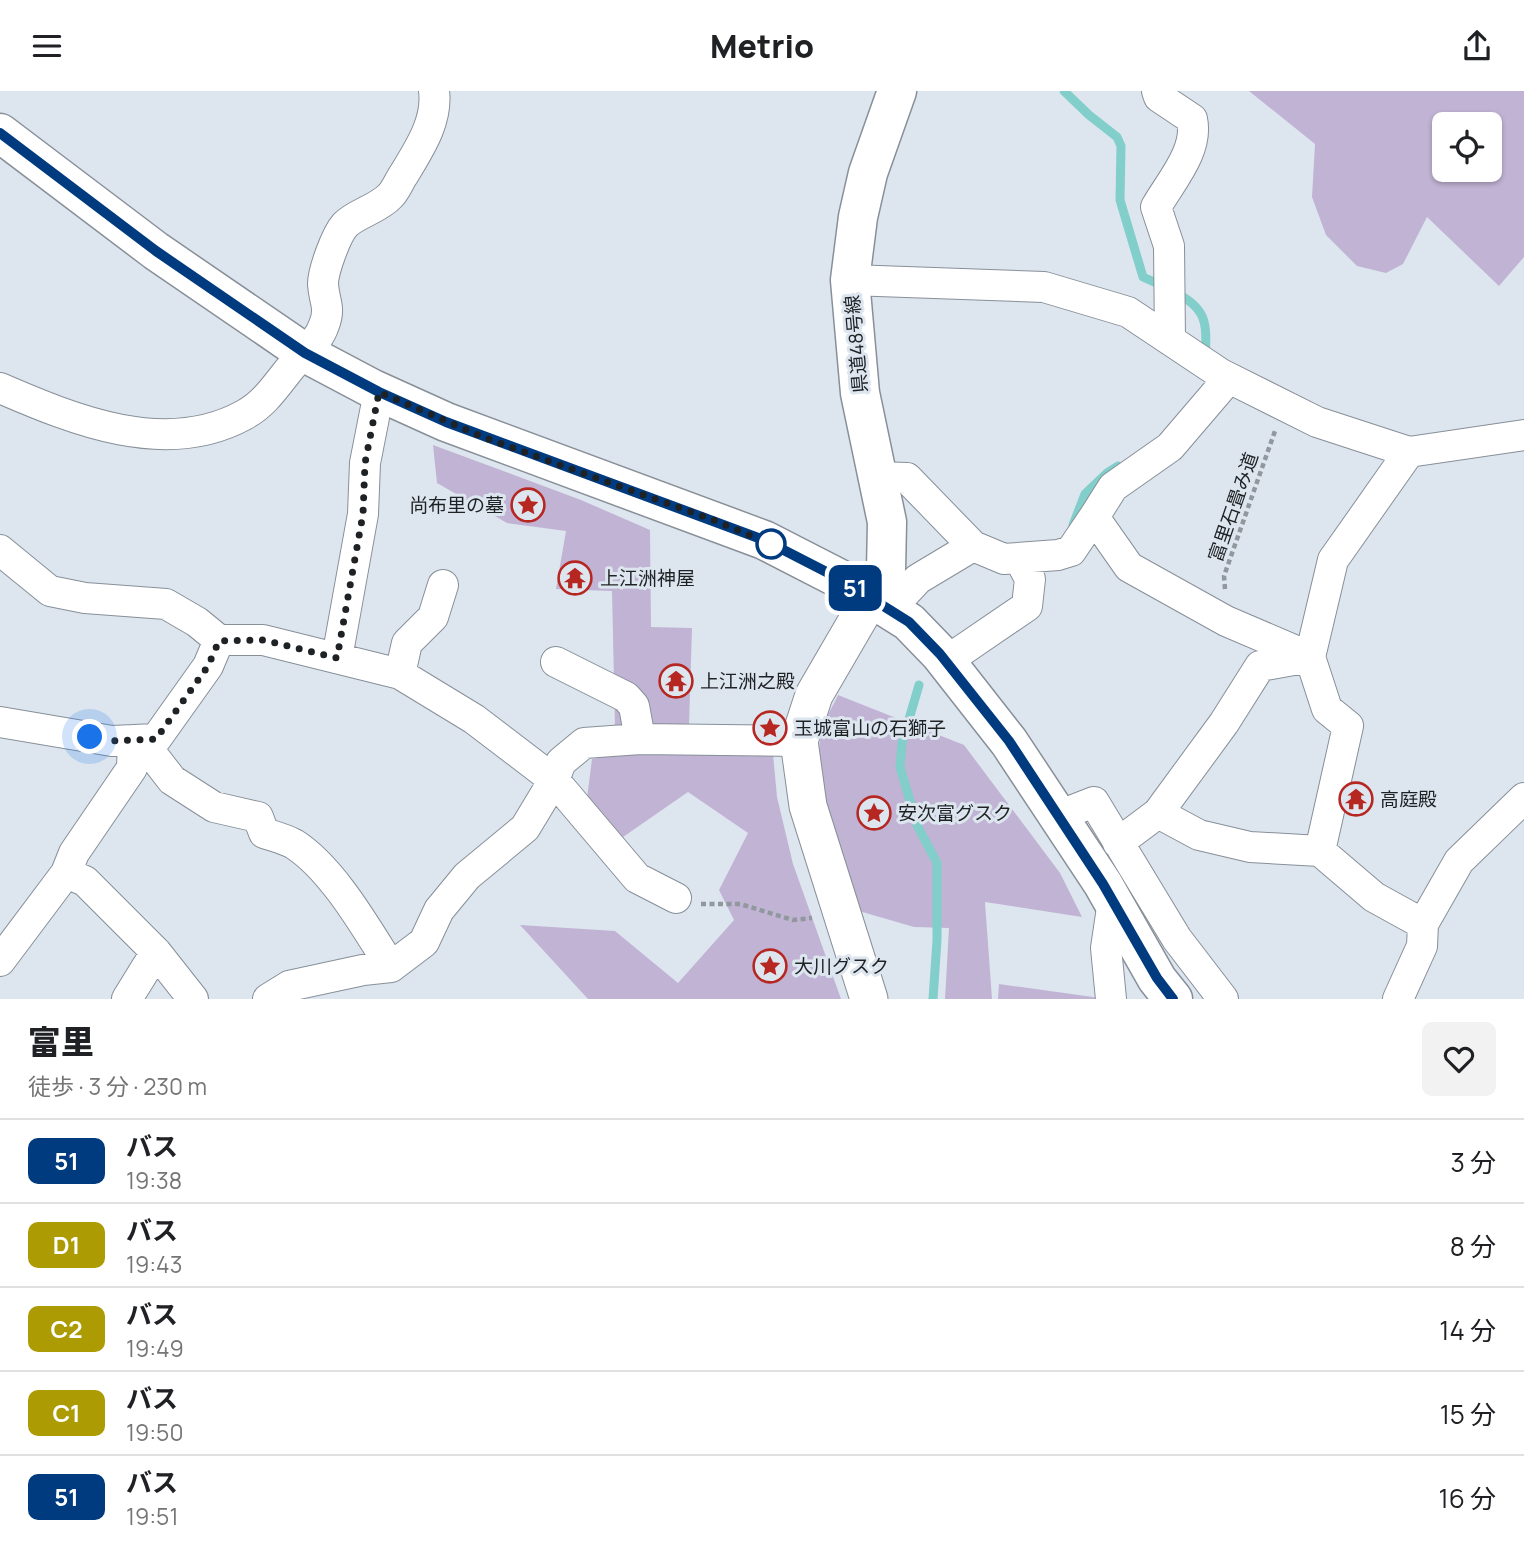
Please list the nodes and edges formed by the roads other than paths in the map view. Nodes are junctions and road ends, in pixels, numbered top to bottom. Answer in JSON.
{"nodes":[{"id":1,"x":434,"y":91,"type":"edge"},
{"id":2,"x":897,"y":91,"type":"edge"},
{"id":3,"x":1157,"y":91,"type":"edge"},
{"id":4,"x":0,"y":133,"type":"edge"},
{"id":5,"x":850,"y":280,"type":"junction"},
{"id":6,"x":1179,"y":346,"type":"junction"},
{"id":7,"x":305,"y":353,"type":"junction"},
{"id":8,"x":1225,"y":376,"type":"junction"},
{"id":9,"x":0,"y":388,"type":"edge"},
{"id":10,"x":379,"y":392,"type":"junction"},
{"id":11,"x":1524,"y":435,"type":"edge"},
{"id":12,"x":1409,"y":452,"type":"junction"},
{"id":13,"x":877,"y":477,"type":"junction"},
{"id":14,"x":1094,"y":517,"type":"junction"},
{"id":15,"x":975,"y":546,"type":"junction"},
{"id":16,"x":0,"y":550,"type":"edge"},
{"id":17,"x":1012,"y":559,"type":"junction"},
{"id":18,"x":443,"y":585,"type":"dead end"},
{"id":19,"x":880,"y":603,"type":"junction"},
{"id":20,"x":219,"y":641,"type":"junction"},
{"id":21,"x":1310,"y":657,"type":"junction"},
{"id":22,"x":337,"y":658,"type":"junction"},
{"id":23,"x":556,"y":662,"type":"dead end"},
{"id":24,"x":946,"y":662,"type":"junction"},
{"id":25,"x":400,"y":674,"type":"junction"},
{"id":26,"x":0,"y":722,"type":"edge"},
{"id":27,"x":640,"y":739,"type":"junction"},
{"id":28,"x":137,"y":740,"type":"junction"},
{"id":29,"x":799,"y":741,"type":"junction"},
{"id":30,"x":554,"y":780,"type":"junction"},
{"id":31,"x":1524,"y":798,"type":"edge"},
{"id":32,"x":1158,"y":813,"type":"junction"},
{"id":33,"x":1058,"y":816,"type":"junction"},
{"id":34,"x":1118,"y":843,"type":"junction"},
{"id":35,"x":1320,"y":851,"type":"junction"},
{"id":36,"x":66,"y":873,"type":"junction"},
{"id":37,"x":677,"y":898,"type":"road end"},
{"id":38,"x":1113,"y":901,"type":"junction"},
{"id":39,"x":1423,"y":924,"type":"junction"},
{"id":40,"x":156,"y":952,"type":"junction"},
{"id":41,"x":0,"y":961,"type":"edge"},
{"id":42,"x":391,"y":967,"type":"junction"},
{"id":43,"x":127,"y":999,"type":"edge"},
{"id":44,"x":193,"y":999,"type":"edge"},
{"id":45,"x":268,"y":999,"type":"edge"},
{"id":46,"x":869,"y":999,"type":"edge"},
{"id":47,"x":1111,"y":999,"type":"edge"},
{"id":48,"x":1172,"y":999,"type":"edge"},
{"id":49,"x":1223,"y":999,"type":"edge"},
{"id":50,"x":1398,"y":999,"type":"edge"}],
"edges":[{"from":1,"to":7,"type":"street"},
{"from":2,"to":5,"type":"main road","name":"県道48号線"},
{"from":3,"to":6,"type":"street"},
{"from":4,"to":7,"type":"main road"},
{"from":5,"to":6,"type":"street"},
{"from":5,"to":13,"type":"main road","name":"県道48号線"},
{"from":6,"to":8,"type":"street"},
{"from":7,"to":9,"type":"street"},
{"from":7,"to":10,"type":"main road"},
{"from":8,"to":12,"type":"street"},
{"from":8,"to":14,"type":"street"},
{"from":10,"to":19,"type":"main road"},
{"from":10,"to":22,"type":"street"},
{"from":11,"to":12,"type":"street"},
{"from":12,"to":21,"type":"street"},
{"from":13,"to":15,"type":"street"},
{"from":13,"to":19,"type":"main road","name":"県道48号線"},
{"from":14,"to":17,"type":"street"},
{"from":14,"to":21,"type":"street"},
{"from":15,"to":17,"type":"street"},
{"from":15,"to":19,"type":"street"},
{"from":16,"to":20,"type":"street"},
{"from":17,"to":24,"type":"street"},
{"from":18,"to":25,"type":"street"},
{"from":19,"to":24,"type":"main road"},
{"from":19,"to":29,"type":"street"},
{"from":20,"to":22,"type":"street"},
{"from":20,"to":28,"type":"street"},
{"from":21,"to":32,"type":"street"},
{"from":21,"to":35,"type":"street"},
{"from":22,"to":25,"type":"street"},
{"from":23,"to":27,"type":"street"},
{"from":24,"to":33,"type":"main road"},
{"from":25,"to":30,"type":"street"},
{"from":26,"to":28,"type":"street"},
{"from":27,"to":29,"type":"street"},
{"from":27,"to":30,"type":"street"},
{"from":28,"to":36,"type":"street"},
{"from":28,"to":42,"type":"street"},
{"from":29,"to":46,"type":"street"},
{"from":30,"to":37,"type":"street"},
{"from":30,"to":42,"type":"street"},
{"from":31,"to":39,"type":"street"},
{"from":32,"to":34,"type":"street"},
{"from":32,"to":35,"type":"street"},
{"from":33,"to":34,"type":"street"},
{"from":33,"to":38,"type":"main road"},
{"from":34,"to":49,"type":"street"},
{"from":35,"to":39,"type":"street"},
{"from":36,"to":40,"type":"street"},
{"from":36,"to":41,"type":"street"},
{"from":38,"to":47,"type":"street"},
{"from":38,"to":48,"type":"main road"},
{"from":39,"to":50,"type":"street"},
{"from":40,"to":43,"type":"street"},
{"from":40,"to":44,"type":"street"},
{"from":42,"to":45,"type":"street"}]}
